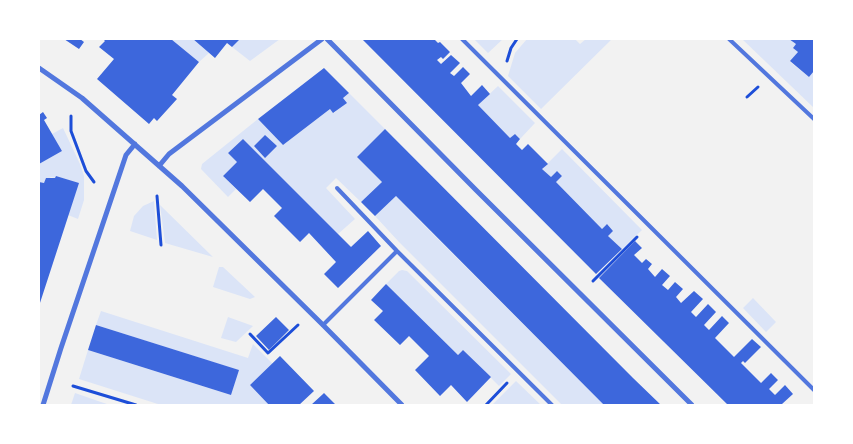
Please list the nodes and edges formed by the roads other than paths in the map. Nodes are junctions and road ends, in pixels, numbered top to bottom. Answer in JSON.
{"nodes":[{"id":1,"x":322,"y":39,"type":"edge"},
{"id":2,"x":327,"y":39,"type":"edge"},
{"id":3,"x":462,"y":39,"type":"edge"},
{"id":4,"x":729,"y":39,"type":"edge"},
{"id":5,"x":39,"y":69,"type":"edge"},
{"id":6,"x":814,"y":119,"type":"edge"},
{"id":7,"x":135,"y":144,"type":"junction"},
{"id":8,"x":159,"y":166,"type":"junction"},
{"id":9,"x":337,"y":188,"type":"dead end"},
{"id":10,"x":397,"y":252,"type":"junction"},
{"id":11,"x":323,"y":325,"type":"junction"},
{"id":12,"x":814,"y":390,"type":"edge"},
{"id":13,"x":43,"y":405,"type":"edge"},
{"id":14,"x":402,"y":405,"type":"edge"},
{"id":15,"x":552,"y":405,"type":"edge"},
{"id":16,"x":692,"y":405,"type":"edge"}],
"edges":[{"from":1,"to":8,"type":"street"},
{"from":2,"to":16,"type":"street"},
{"from":3,"to":12,"type":"lane"},
{"from":4,"to":6,"type":"lane"},
{"from":5,"to":7,"type":"street"},
{"from":7,"to":8,"type":"street"},
{"from":7,"to":13,"type":"street"},
{"from":8,"to":11,"type":"street"},
{"from":9,"to":10,"type":"lane"},
{"from":10,"to":11,"type":"lane"},
{"from":10,"to":15,"type":"lane"},
{"from":11,"to":14,"type":"street"}]}
